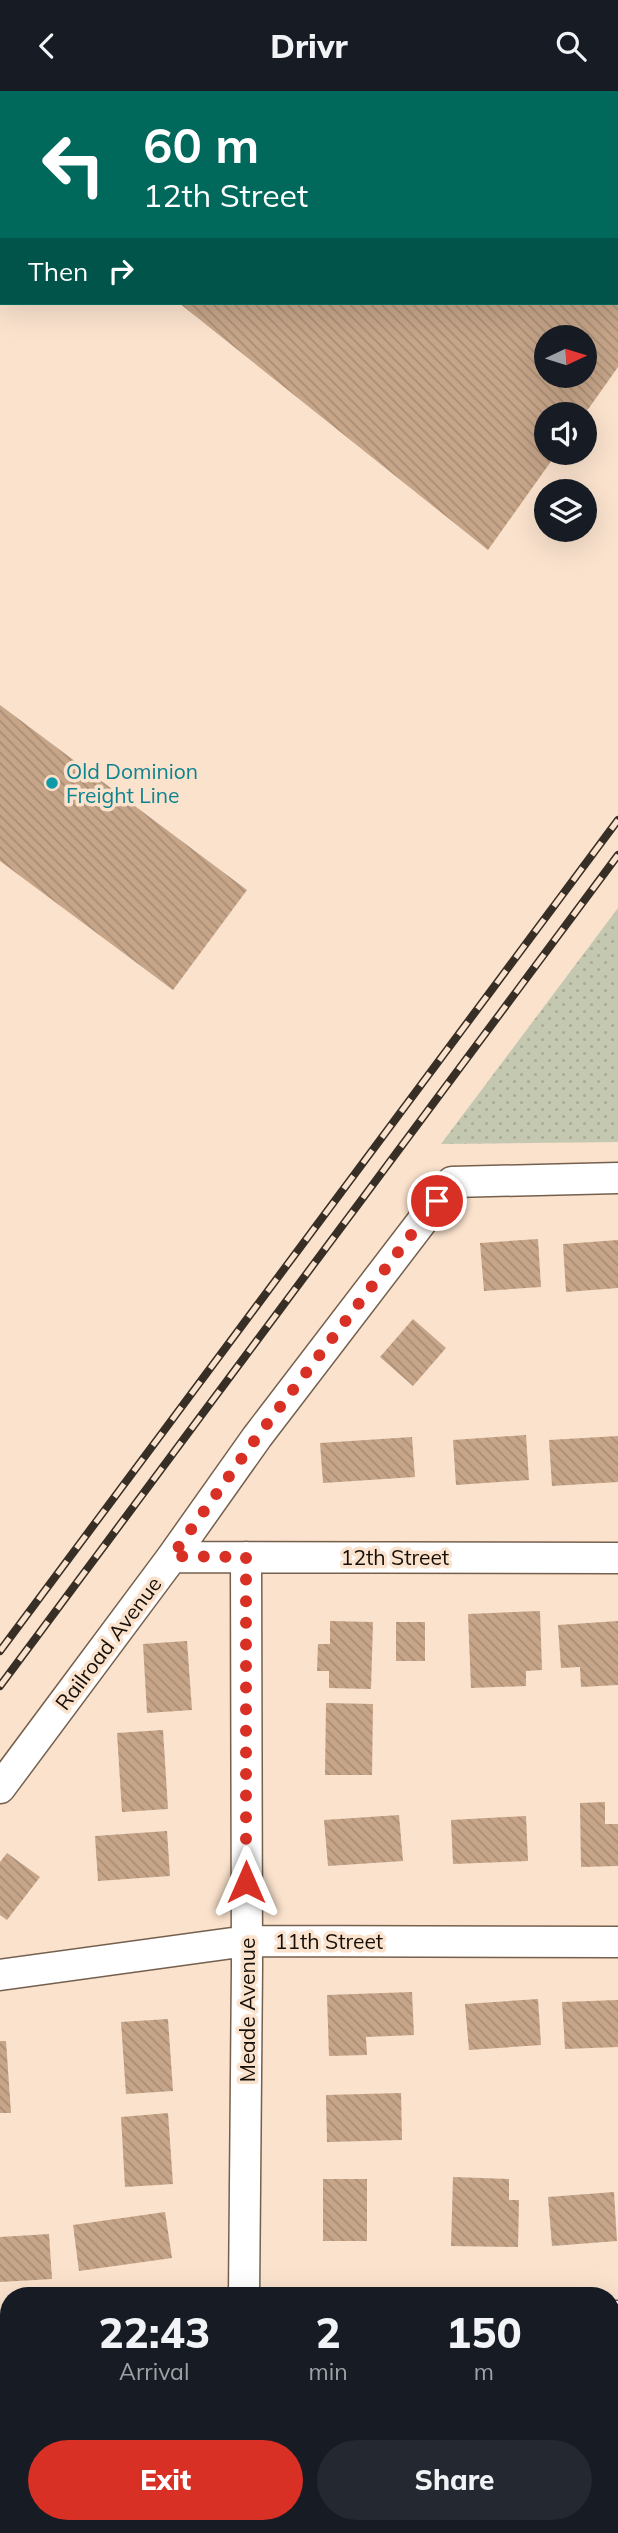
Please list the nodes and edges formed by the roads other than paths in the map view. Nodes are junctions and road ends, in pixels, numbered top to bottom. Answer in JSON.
{"nodes":[{"id":1,"x":618,"y":1178,"type":"edge"},
{"id":2,"x":172,"y":1556,"type":"junction"},
{"id":3,"x":246,"y":1557,"type":"junction"},
{"id":4,"x":618,"y":1558,"type":"edge"},
{"id":5,"x":0,"y":1789,"type":"edge"},
{"id":6,"x":247,"y":1941,"type":"junction"},
{"id":7,"x":618,"y":1942,"type":"edge"},
{"id":8,"x":0,"y":1975,"type":"edge"},
{"id":9,"x":244,"y":2287,"type":"edge"}],
"edges":[{"from":1,"to":2,"type":"street","name":"Railroad Avenue"},
{"from":2,"to":3,"type":"street","name":"12th Street"},
{"from":2,"to":5,"type":"street","name":"Railroad Avenue"},
{"from":3,"to":4,"type":"street","name":"12th Street"},
{"from":3,"to":6,"type":"street","name":"Meade Avenue"},
{"from":6,"to":7,"type":"street","name":"11th Street"},
{"from":6,"to":8,"type":"street","name":"11th Street"},
{"from":6,"to":9,"type":"street","name":"Meade Avenue"}]}
